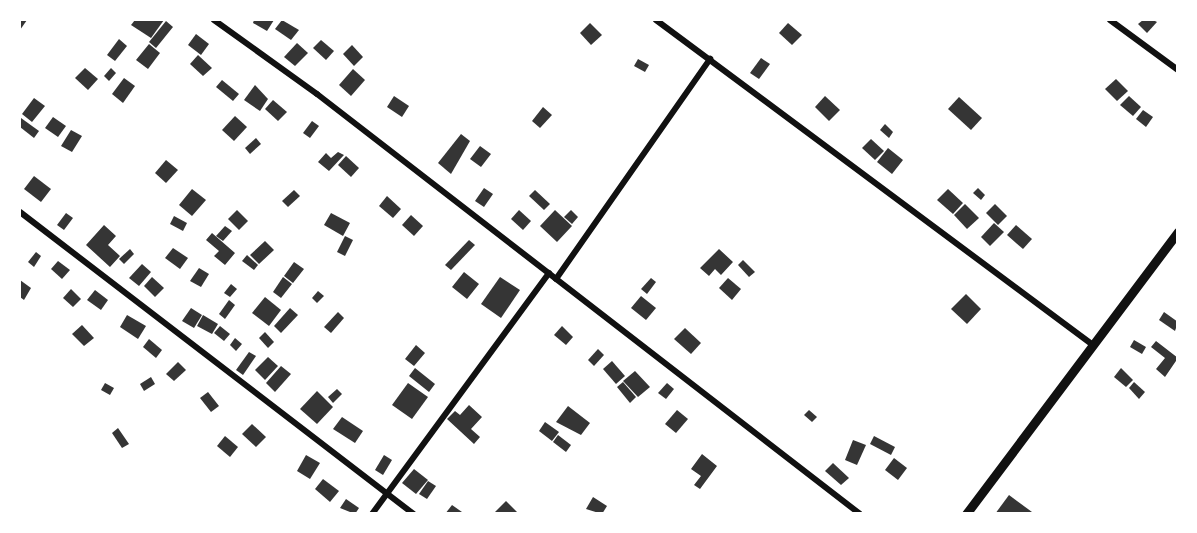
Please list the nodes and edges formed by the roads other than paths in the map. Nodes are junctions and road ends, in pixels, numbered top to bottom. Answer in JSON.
{"nodes":[{"id":1,"x":214,"y":20,"type":"edge"},
{"id":2,"x":656,"y":20,"type":"edge"},
{"id":3,"x":1110,"y":20,"type":"edge"},
{"id":4,"x":710,"y":59,"type":"junction"},
{"id":5,"x":1178,"y":70,"type":"edge"},
{"id":6,"x":20,"y":212,"type":"edge"},
{"id":7,"x":1178,"y":232,"type":"edge"},
{"id":8,"x":549,"y":273,"type":"junction"},
{"id":9,"x":556,"y":279,"type":"junction"},
{"id":10,"x":1093,"y":345,"type":"junction"},
{"id":11,"x":388,"y":494,"type":"junction"},
{"id":12,"x":372,"y":513,"type":"edge"},
{"id":13,"x":413,"y":513,"type":"edge"},
{"id":14,"x":860,"y":513,"type":"edge"},
{"id":15,"x":966,"y":513,"type":"edge"}],
"edges":[{"from":1,"to":8,"type":"street"},
{"from":2,"to":4,"type":"street"},
{"from":3,"to":5,"type":"street"},
{"from":4,"to":9,"type":"street"},
{"from":4,"to":10,"type":"street"},
{"from":6,"to":11,"type":"street"},
{"from":7,"to":10,"type":"main road"},
{"from":8,"to":9,"type":"street"},
{"from":8,"to":11,"type":"street"},
{"from":9,"to":14,"type":"street"},
{"from":10,"to":15,"type":"main road"},
{"from":11,"to":12,"type":"street"},
{"from":11,"to":13,"type":"street"}]}
